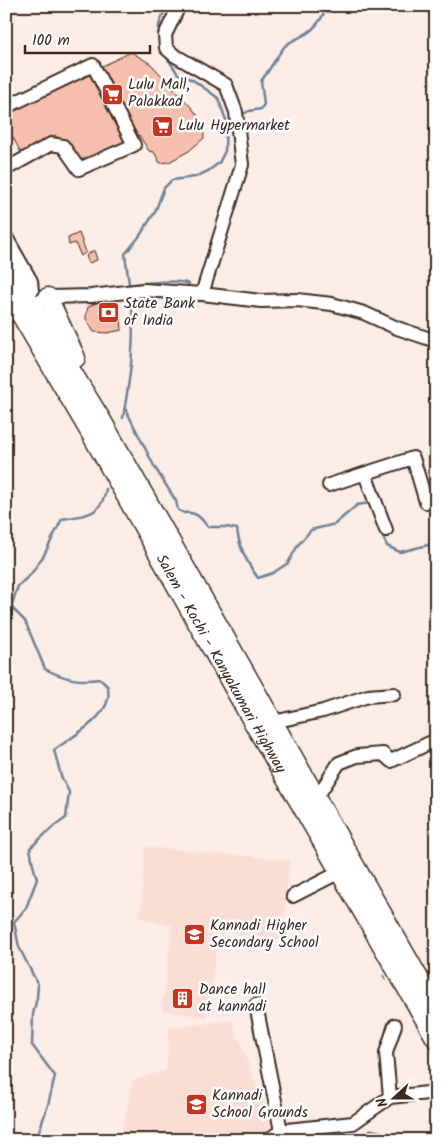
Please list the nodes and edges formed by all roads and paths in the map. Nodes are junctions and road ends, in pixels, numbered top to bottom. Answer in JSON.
{"nodes":[{"id":1,"x":179,"y":6,"type":"edge"},
{"id":2,"x":6,"y":107,"type":"edge"},
{"id":3,"x":6,"y":169,"type":"edge"},
{"id":4,"x":6,"y":237,"type":"edge"},
{"id":5,"x":6,"y":261,"type":"edge"},
{"id":6,"x":6,"y":290,"type":"edge"},
{"id":7,"x":202,"y":294,"type":"junction"},
{"id":8,"x":48,"y":298,"type":"junction"},
{"id":9,"x":17,"y":307,"type":"edge"},
{"id":10,"x":435,"y":339,"type":"edge"},
{"id":11,"x":93,"y":406,"type":"junction"},
{"id":12,"x":365,"y":474,"type":"junction"},
{"id":13,"x":329,"y":485,"type":"dead end"},
{"id":14,"x":436,"y":500,"type":"edge"},
{"id":15,"x":386,"y":530,"type":"dead end"},
{"id":16,"x":394,"y":694,"type":"dead end"},
{"id":17,"x":273,"y":722,"type":"junction"},
{"id":18,"x":436,"y":740,"type":"edge"},
{"id":19,"x":316,"y":797,"type":"junction"},
{"id":20,"x":340,"y":872,"type":"junction"},
{"id":21,"x":293,"y":896,"type":"dead end"},
{"id":22,"x":256,"y":1005,"type":"dead end"},
{"id":23,"x":436,"y":1008,"type":"edge"},
{"id":24,"x":395,"y":1025,"type":"dead end"},
{"id":25,"x":436,"y":1038,"type":"edge"},
{"id":26,"x":436,"y":1090,"type":"edge"},
{"id":27,"x":390,"y":1096,"type":"junction"},
{"id":28,"x":281,"y":1131,"type":"junction"},
{"id":29,"x":268,"y":1140,"type":"edge"}],
"edges":[{"from":1,"to":7,"type":"street"},
{"from":2,"to":3,"type":"street"},
{"from":4,"to":9,"type":"street"},
{"from":5,"to":9,"type":"highway","name":"Salem - Kochi - Kanyakumari Highway"},
{"from":6,"to":9,"type":"highway","name":"Salem - Kochi - Kanyakumari Highway"},
{"from":7,"to":8,"type":"street"},
{"from":7,"to":10,"type":"street"},
{"from":8,"to":9,"type":"street"},
{"from":8,"to":11,"type":"highway"},
{"from":9,"to":11,"type":"highway","name":"Salem - Kochi - Kanyakumari Highway"},
{"from":9,"to":20,"type":"highway","name":"Salem - Kochi - Kanyakumari Highway"},
{"from":11,"to":17,"type":"highway","name":"Salem - Kochi - Kanyakumari Highway"},
{"from":12,"to":13,"type":"street"},
{"from":12,"to":14,"type":"street"},
{"from":12,"to":15,"type":"street"},
{"from":16,"to":17,"type":"street"},
{"from":17,"to":19,"type":"highway","name":"Salem - Kochi - Kanyakumari Highway"},
{"from":18,"to":19,"type":"street"},
{"from":19,"to":23,"type":"highway","name":"Salem - Kochi - Kanyakumari Highway"},
{"from":20,"to":21,"type":"street"},
{"from":20,"to":25,"type":"highway","name":"Salem - Kochi - Kanyakumari Highway"},
{"from":22,"to":28,"type":"street"},
{"from":24,"to":27,"type":"street"},
{"from":26,"to":27,"type":"street"},
{"from":27,"to":28,"type":"street"},
{"from":28,"to":29,"type":"street"}]}
